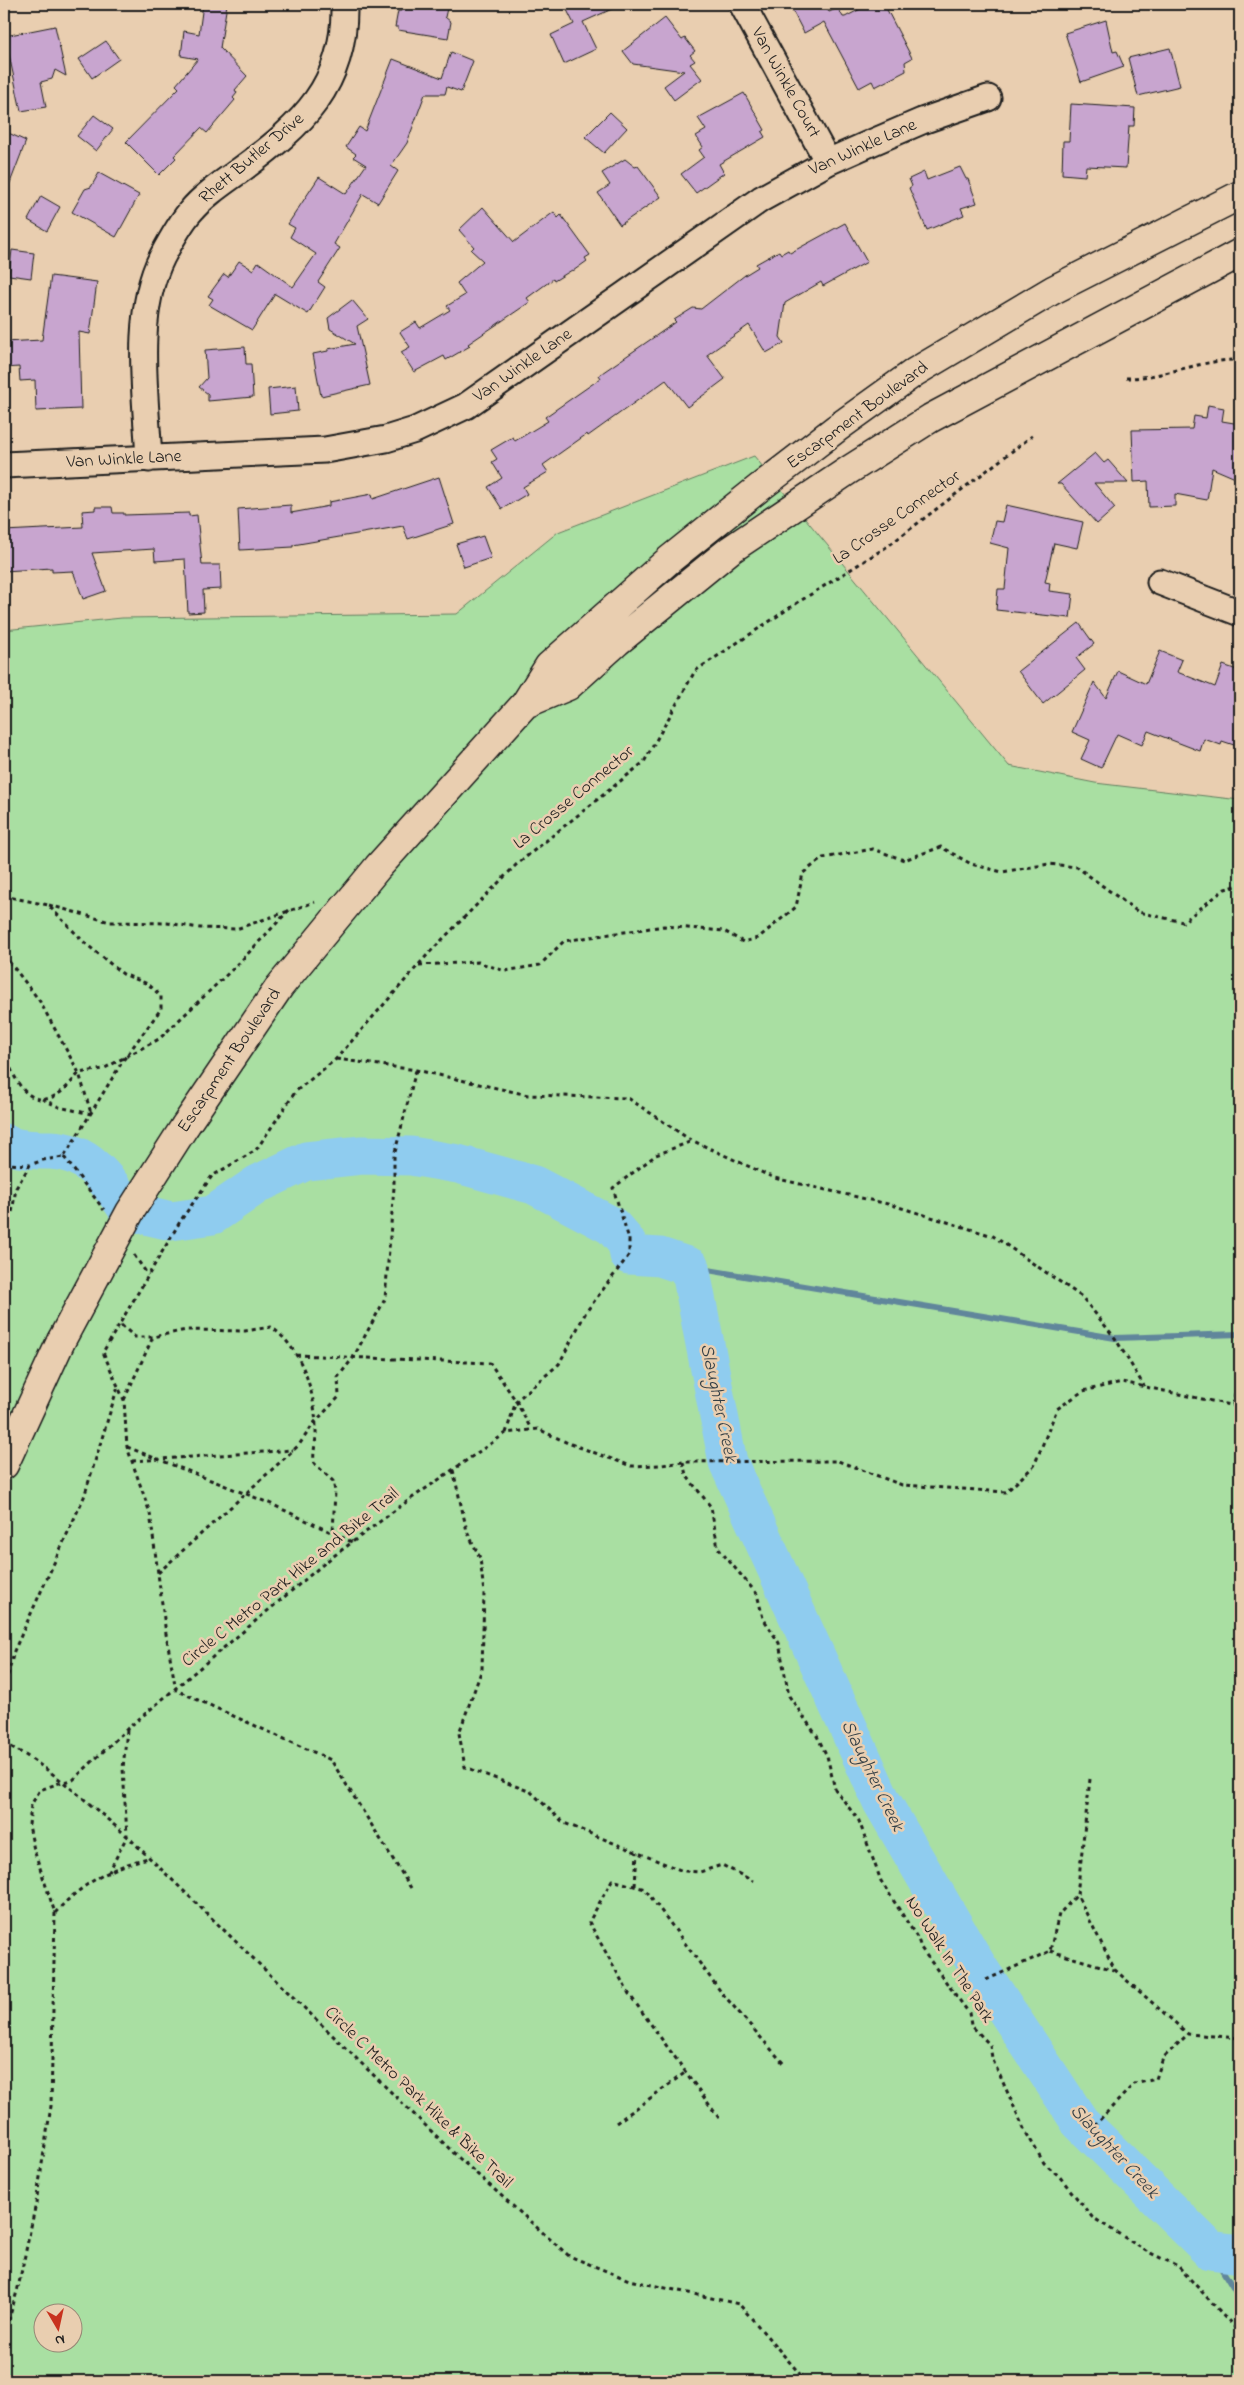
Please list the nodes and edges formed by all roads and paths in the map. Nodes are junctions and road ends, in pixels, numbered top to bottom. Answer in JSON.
{"nodes":[{"id":1,"x":344,"y":4,"type":"edge"},
{"id":2,"x":742,"y":4,"type":"edge"},
{"id":3,"x":988,"y":98,"type":"dead end"},
{"id":4,"x":828,"y":162,"type":"junction"},
{"id":5,"x":1240,"y":195,"type":"edge"},
{"id":6,"x":1240,"y":253,"type":"edge"},
{"id":7,"x":1240,"y":360,"type":"edge"},
{"id":8,"x":1126,"y":378,"type":"dead end"},
{"id":9,"x":1032,"y":436,"type":"dead end"},
{"id":10,"x":149,"y":458,"type":"junction"},
{"id":11,"x":4,"y":465,"type":"edge"},
{"id":12,"x":1160,"y":582,"type":"dead end"},
{"id":13,"x":1240,"y":613,"type":"edge"},
{"id":14,"x":525,"y":704,"type":"junction"},
{"id":15,"x":1240,"y":884,"type":"edge"},
{"id":16,"x":4,"y":896,"type":"edge"},
{"id":17,"x":315,"y":902,"type":"dead end"},
{"id":18,"x":48,"y":905,"type":"junction"},
{"id":19,"x":291,"y":908,"type":"junction"},
{"id":20,"x":4,"y":955,"type":"edge"},
{"id":21,"x":419,"y":964,"type":"junction"},
{"id":22,"x":4,"y":1054,"type":"edge"},
{"id":23,"x":124,"y":1059,"type":"junction"},
{"id":24,"x":336,"y":1059,"type":"junction"},
{"id":25,"x":416,"y":1070,"type":"junction"},
{"id":26,"x":79,"y":1073,"type":"junction"},
{"id":27,"x":41,"y":1099,"type":"junction"},
{"id":28,"x":91,"y":1114,"type":"junction"},
{"id":29,"x":692,"y":1140,"type":"junction"},
{"id":30,"x":4,"y":1164,"type":"edge"},
{"id":31,"x":30,"y":1165,"type":"junction"},
{"id":32,"x":4,"y":1231,"type":"edge"},
{"id":33,"x":121,"y":1324,"type":"junction"},
{"id":34,"x":153,"y":1337,"type":"junction"},
{"id":35,"x":296,"y":1355,"type":"junction"},
{"id":36,"x":353,"y":1358,"type":"junction"},
{"id":37,"x":1240,"y":1366,"type":"edge"},
{"id":38,"x":118,"y":1386,"type":"junction"},
{"id":39,"x":1144,"y":1387,"type":"junction"},
{"id":40,"x":124,"y":1400,"type":"junction"},
{"id":41,"x":516,"y":1401,"type":"junction"},
{"id":42,"x":1233,"y":1406,"type":"junction"},
{"id":43,"x":1240,"y":1407,"type":"edge"},
{"id":44,"x":314,"y":1423,"type":"junction"},
{"id":45,"x":531,"y":1430,"type":"junction"},
{"id":46,"x":506,"y":1433,"type":"junction"},
{"id":47,"x":127,"y":1447,"type":"junction"},
{"id":48,"x":292,"y":1450,"type":"junction"},
{"id":49,"x":158,"y":1459,"type":"junction"},
{"id":50,"x":132,"y":1461,"type":"junction"},
{"id":51,"x":683,"y":1462,"type":"junction"},
{"id":52,"x":4,"y":1465,"type":"edge"},
{"id":53,"x":453,"y":1470,"type":"junction"},
{"id":54,"x":244,"y":1494,"type":"junction"},
{"id":55,"x":333,"y":1533,"type":"junction"},
{"id":56,"x":352,"y":1542,"type":"junction"},
{"id":57,"x":158,"y":1573,"type":"junction"},
{"id":58,"x":176,"y":1690,"type":"junction"},
{"id":59,"x":4,"y":1691,"type":"edge"},
{"id":60,"x":127,"y":1730,"type":"junction"},
{"id":61,"x":4,"y":1743,"type":"edge"},
{"id":62,"x":1090,"y":1779,"type":"dead end"},
{"id":63,"x":62,"y":1782,"type":"junction"},
{"id":64,"x":127,"y":1836,"type":"junction"},
{"id":65,"x":636,"y":1852,"type":"junction"},
{"id":66,"x":148,"y":1858,"type":"junction"},
{"id":67,"x":109,"y":1872,"type":"junction"},
{"id":68,"x":753,"y":1881,"type":"dead end"},
{"id":69,"x":635,"y":1886,"type":"junction"},
{"id":70,"x":411,"y":1888,"type":"dead end"},
{"id":71,"x":1076,"y":1895,"type":"junction"},
{"id":72,"x":55,"y":1913,"type":"junction"},
{"id":73,"x":1050,"y":1951,"type":"junction"},
{"id":74,"x":1115,"y":1970,"type":"junction"},
{"id":75,"x":986,"y":1980,"type":"dead end"},
{"id":76,"x":1188,"y":2034,"type":"junction"},
{"id":77,"x":1240,"y":2038,"type":"edge"},
{"id":78,"x":784,"y":2064,"type":"dead end"},
{"id":79,"x":686,"y":2072,"type":"junction"},
{"id":80,"x":719,"y":2118,"type":"dead end"},
{"id":81,"x":616,"y":2123,"type":"dead end"},
{"id":82,"x":1089,"y":2131,"type":"dead end"},
{"id":83,"x":1240,"y":2333,"type":"edge"},
{"id":84,"x":4,"y":2336,"type":"edge"},
{"id":85,"x":806,"y":2381,"type":"edge"}],
"edges":[{"from":1,"to":10,"type":"street","name":"Rhett Butler Drive"},
{"from":2,"to":4,"type":"street","name":"Van Winkle Court"},
{"from":3,"to":4,"type":"street","name":"Van Winkle Lane"},
{"from":4,"to":10,"type":"street","name":"Van Winkle Lane"},
{"from":5,"to":14,"type":"main road","name":"Escarpment Boulevard"},
{"from":6,"to":14,"type":"main road","name":"Escarpment Boulevard"},
{"from":7,"to":8,"type":"path"},
{"from":9,"to":21,"type":"path","name":"La Crosse Connector"},
{"from":10,"to":11,"type":"street","name":"Van Winkle Lane"},
{"from":12,"to":13,"type":"street"},
{"from":14,"to":52,"type":"main road","name":"Escarpment Boulevard","bridge":true},
{"from":15,"to":21,"type":"path"},
{"from":16,"to":18,"type":"path"},
{"from":17,"to":19,"type":"path"},
{"from":18,"to":19,"type":"path"},
{"from":18,"to":23,"type":"path"},
{"from":19,"to":23,"type":"path"},
{"from":20,"to":26,"type":"path"},
{"from":21,"to":24,"type":"path","name":"La Crosse Connector"},
{"from":22,"to":27,"type":"path"},
{"from":23,"to":26,"type":"path"},
{"from":23,"to":28,"type":"path"},
{"from":24,"to":25,"type":"path"},
{"from":24,"to":33,"type":"path","name":"La Crosse Connector"},
{"from":25,"to":29,"type":"path"},
{"from":25,"to":36,"type":"path"},
{"from":26,"to":27,"type":"path"},
{"from":26,"to":28,"type":"path"},
{"from":27,"to":28,"type":"path"},
{"from":28,"to":31,"type":"path"},
{"from":29,"to":39,"type":"path"},
{"from":29,"to":41,"type":"path"},
{"from":30,"to":31,"type":"path"},
{"from":31,"to":32,"type":"path"},
{"from":33,"to":34,"type":"path"},
{"from":33,"to":38,"type":"path","name":"La Crosse Connector"},
{"from":34,"to":35,"type":"path"},
{"from":34,"to":40,"type":"path"},
{"from":35,"to":36,"type":"path"},
{"from":35,"to":44,"type":"path"},
{"from":36,"to":41,"type":"path"},
{"from":36,"to":44,"type":"path"},
{"from":37,"to":42,"type":"path"},
{"from":38,"to":40,"type":"path"},
{"from":38,"to":59,"type":"path"},
{"from":39,"to":42,"type":"path","name":"Circle C Metro Park Hike and Bike Trail"},
{"from":39,"to":51,"type":"path","name":"Circle C Metro Park Hike and Bike Trail"},
{"from":40,"to":47,"type":"path"},
{"from":41,"to":45,"type":"path"},
{"from":41,"to":46,"type":"path"},
{"from":42,"to":43,"type":"path","name":"Circle C Metro Park Hike and Bike Trail"},
{"from":44,"to":48,"type":"path"},
{"from":44,"to":55,"type":"path"},
{"from":45,"to":46,"type":"path","name":"Circle C Metro Park Hike and Bike Trail"},
{"from":45,"to":51,"type":"path","name":"Circle C Metro Park Hike and Bike Trail"},
{"from":46,"to":53,"type":"path","name":"Circle C Metro Park Hike and Bike Trail"},
{"from":47,"to":49,"type":"path"},
{"from":47,"to":50,"type":"path"},
{"from":48,"to":49,"type":"path"},
{"from":48,"to":54,"type":"path"},
{"from":49,"to":50,"type":"path"},
{"from":49,"to":54,"type":"path"},
{"from":50,"to":57,"type":"path"},
{"from":51,"to":83,"type":"path","name":"No Walk In The Park"},
{"from":53,"to":56,"type":"path","name":"Circle C Metro Park Hike and Bike Trail"},
{"from":53,"to":65,"type":"path"},
{"from":54,"to":55,"type":"path"},
{"from":54,"to":57,"type":"path"},
{"from":55,"to":56,"type":"path"},
{"from":56,"to":58,"type":"path","name":"Circle C Metro Park Hike and Bike Trail"},
{"from":57,"to":58,"type":"path"},
{"from":58,"to":60,"type":"path","name":"Circle C Metro Park Hike and Bike Trail"},
{"from":58,"to":70,"type":"path"},
{"from":60,"to":63,"type":"path","name":"Circle C Metro Park Hike and Bike Trail"},
{"from":60,"to":64,"type":"path"},
{"from":61,"to":63,"type":"path","name":"Circle C Metro Park Hike & Bike Trail"},
{"from":62,"to":71,"type":"path"},
{"from":63,"to":64,"type":"path","name":"Circle C Metro Park Hike & Bike Trail"},
{"from":63,"to":72,"type":"path","name":"Circle C Metro Park Hike and Bike Trail"},
{"from":64,"to":66,"type":"path","name":"Circle C Metro Park Hike & Bike Trail"},
{"from":64,"to":67,"type":"path"},
{"from":65,"to":68,"type":"path"},
{"from":65,"to":69,"type":"path"},
{"from":66,"to":67,"type":"path"},
{"from":66,"to":85,"type":"path","name":"Circle C Metro Park Hike & Bike Trail"},
{"from":67,"to":72,"type":"path"},
{"from":69,"to":78,"type":"path"},
{"from":69,"to":79,"type":"path"},
{"from":71,"to":73,"type":"path"},
{"from":71,"to":74,"type":"path"},
{"from":72,"to":84,"type":"path","name":"Circle C Metro Park Hike and Bike Trail"},
{"from":73,"to":74,"type":"path"},
{"from":73,"to":75,"type":"path"},
{"from":74,"to":76,"type":"path"},
{"from":76,"to":77,"type":"path"},
{"from":76,"to":82,"type":"path"},
{"from":79,"to":80,"type":"path"},
{"from":79,"to":81,"type":"path"}]}
